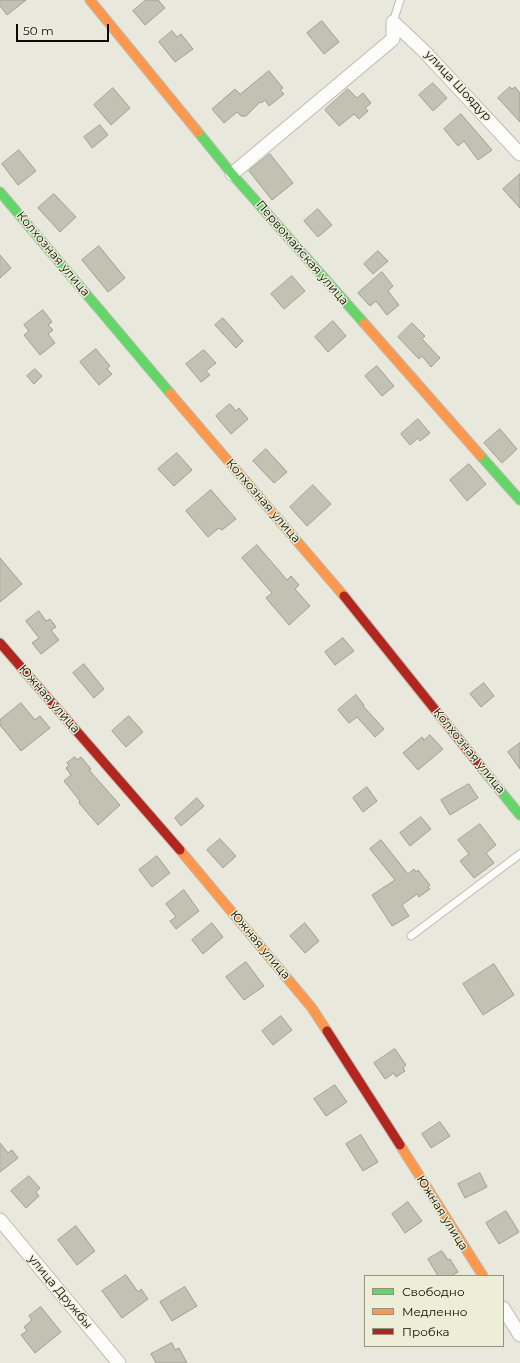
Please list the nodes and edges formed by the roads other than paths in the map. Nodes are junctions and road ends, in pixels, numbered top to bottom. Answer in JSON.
{"nodes":[{"id":1,"x":90,"y":0,"type":"edge"},
{"id":2,"x":400,"y":0,"type":"edge"},
{"id":3,"x":393,"y":22,"type":"junction"},
{"id":4,"x":520,"y":154,"type":"edge"},
{"id":5,"x":232,"y":174,"type":"junction"},
{"id":6,"x":0,"y":192,"type":"edge"},
{"id":7,"x":520,"y":500,"type":"edge"},
{"id":8,"x":0,"y":643,"type":"edge"},
{"id":9,"x":520,"y":815,"type":"edge"},
{"id":10,"x":520,"y":854,"type":"edge"},
{"id":11,"x":411,"y":936,"type":"dead end"},
{"id":12,"x":0,"y":1220,"type":"edge"},
{"id":13,"x":482,"y":1275,"type":"edge"},
{"id":14,"x":504,"y":1310,"type":"edge"},
{"id":15,"x":520,"y":1335,"type":"edge"},
{"id":16,"x":119,"y":1363,"type":"edge"}],
"edges":[{"from":1,"to":5,"type":"street","name":"Первомайская улица"},
{"from":2,"to":3,"type":"lane"},
{"from":3,"to":4,"type":"street","name":"улица Шоядур"},
{"from":3,"to":5,"type":"street"},
{"from":5,"to":7,"type":"street","name":"Первомайская улица"},
{"from":6,"to":9,"type":"street","name":"Колхозная улица"},
{"from":8,"to":13,"type":"street","name":"Южная улица"},
{"from":10,"to":11,"type":"lane"},
{"from":12,"to":16,"type":"street","name":"улица Дружбы"},
{"from":14,"to":15,"type":"street"}]}
